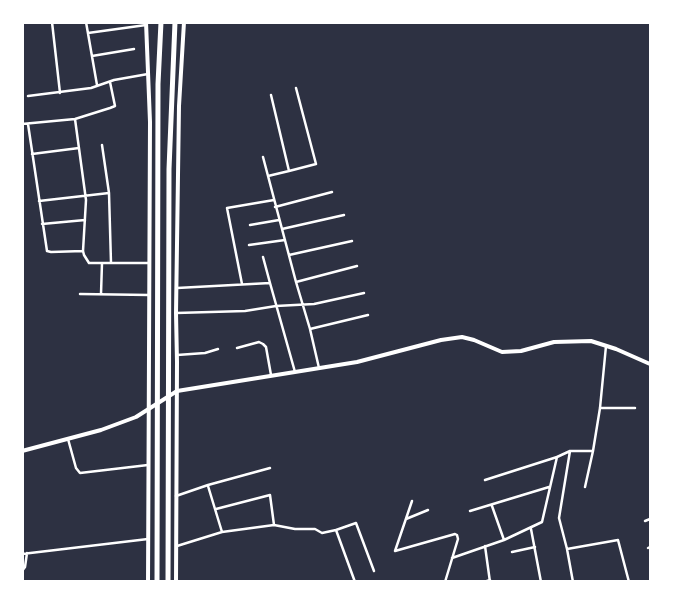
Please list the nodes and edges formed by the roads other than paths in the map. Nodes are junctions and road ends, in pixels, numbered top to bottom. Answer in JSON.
{"nodes":[{"id":1,"x":52,"y":22,"type":"edge"},
{"id":2,"x":86,"y":22,"type":"edge"},
{"id":3,"x":160,"y":22,"type":"edge"},
{"id":4,"x":176,"y":22,"type":"edge"},
{"id":5,"x":184,"y":22,"type":"edge"},
{"id":6,"x":146,"y":24,"type":"edge"},
{"id":7,"x":88,"y":34,"type":"junction"},
{"id":8,"x":134,"y":49,"type":"dead end"},
{"id":9,"x":92,"y":56,"type":"junction"},
{"id":10,"x":148,"y":74,"type":"junction"},
{"id":11,"x":110,"y":82,"type":"junction"},
{"id":12,"x":96,"y":85,"type":"junction"},
{"id":13,"x":296,"y":88,"type":"dead end"},
{"id":14,"x":60,"y":93,"type":"junction"},
{"id":15,"x":271,"y":95,"type":"dead end"},
{"id":16,"x":28,"y":96,"type":"dead end"},
{"id":17,"x":75,"y":119,"type":"junction"},
{"id":18,"x":22,"y":124,"type":"edge"},
{"id":19,"x":28,"y":124,"type":"junction"},
{"id":20,"x":102,"y":145,"type":"dead end"},
{"id":21,"x":79,"y":148,"type":"junction"},
{"id":22,"x":32,"y":154,"type":"junction"},
{"id":23,"x":263,"y":157,"type":"dead end"},
{"id":24,"x":289,"y":171,"type":"junction"},
{"id":25,"x":268,"y":176,"type":"junction"},
{"id":26,"x":332,"y":192,"type":"dead end"},
{"id":27,"x":109,"y":193,"type":"junction"},
{"id":28,"x":85,"y":195,"type":"junction"},
{"id":29,"x":274,"y":200,"type":"junction"},
{"id":30,"x":40,"y":201,"type":"junction"},
{"id":31,"x":275,"y":207,"type":"junction"},
{"id":32,"x":344,"y":215,"type":"dead end"},
{"id":33,"x":86,"y":220,"type":"junction"},
{"id":34,"x":279,"y":220,"type":"junction"},
{"id":35,"x":42,"y":224,"type":"junction"},
{"id":36,"x":250,"y":225,"type":"dead end"},
{"id":37,"x":282,"y":229,"type":"junction"},
{"id":38,"x":285,"y":240,"type":"junction"},
{"id":39,"x":352,"y":241,"type":"dead end"},
{"id":40,"x":248,"y":245,"type":"dead end"},
{"id":41,"x":83,"y":251,"type":"junction"},
{"id":42,"x":289,"y":256,"type":"junction"},
{"id":43,"x":263,"y":257,"type":"dead end"},
{"id":44,"x":102,"y":263,"type":"junction"},
{"id":45,"x":111,"y":263,"type":"junction"},
{"id":46,"x":150,"y":263,"type":"junction"},
{"id":47,"x":357,"y":266,"type":"dead end"},
{"id":48,"x":296,"y":282,"type":"junction"},
{"id":49,"x":270,"y":283,"type":"junction"},
{"id":50,"x":242,"y":284,"type":"junction"},
{"id":51,"x":176,"y":288,"type":"junction"},
{"id":52,"x":364,"y":293,"type":"dead end"},
{"id":53,"x":80,"y":294,"type":"dead end"},
{"id":54,"x":101,"y":294,"type":"junction"},
{"id":55,"x":149,"y":296,"type":"junction"},
{"id":56,"x":303,"y":304,"type":"junction"},
{"id":57,"x":276,"y":306,"type":"junction"},
{"id":58,"x":176,"y":314,"type":"junction"},
{"id":59,"x":368,"y":315,"type":"dead end"},
{"id":60,"x":310,"y":329,"type":"junction"},
{"id":61,"x":606,"y":346,"type":"junction"},
{"id":62,"x":237,"y":348,"type":"dead end"},
{"id":63,"x":218,"y":349,"type":"dead end"},
{"id":64,"x":177,"y":355,"type":"junction"},
{"id":65,"x":650,"y":364,"type":"edge"},
{"id":66,"x":319,"y":368,"type":"junction"},
{"id":67,"x":295,"y":372,"type":"junction"},
{"id":68,"x":271,"y":375,"type":"junction"},
{"id":69,"x":177,"y":391,"type":"junction"},
{"id":70,"x":600,"y":408,"type":"junction"},
{"id":71,"x":635,"y":408,"type":"dead end"},
{"id":72,"x":148,"y":411,"type":"junction"},
{"id":73,"x":68,"y":439,"type":"junction"},
{"id":74,"x":22,"y":451,"type":"edge"},
{"id":75,"x":570,"y":451,"type":"junction"},
{"id":76,"x":593,"y":451,"type":"junction"},
{"id":77,"x":557,"y":457,"type":"junction"},
{"id":78,"x":148,"y":465,"type":"junction"},
{"id":79,"x":270,"y":468,"type":"dead end"},
{"id":80,"x":485,"y":480,"type":"dead end"},
{"id":81,"x":208,"y":485,"type":"junction"},
{"id":82,"x":549,"y":487,"type":"junction"},
{"id":83,"x":585,"y":487,"type":"dead end"},
{"id":84,"x":176,"y":496,"type":"junction"},
{"id":85,"x":412,"y":501,"type":"dead end"},
{"id":86,"x":492,"y":506,"type":"junction"},
{"id":87,"x":216,"y":509,"type":"junction"},
{"id":88,"x":428,"y":510,"type":"dead end"},
{"id":89,"x":470,"y":511,"type":"dead end"},
{"id":90,"x":406,"y":519,"type":"junction"},
{"id":91,"x":650,"y":520,"type":"edge"},
{"id":92,"x":644,"y":521,"type":"dead end"},
{"id":93,"x":274,"y":525,"type":"junction"},
{"id":94,"x":530,"y":529,"type":"junction"},
{"id":95,"x":336,"y":530,"type":"junction"},
{"id":96,"x":222,"y":532,"type":"junction"},
{"id":97,"x":148,"y":539,"type":"junction"},
{"id":98,"x":504,"y":540,"type":"junction"},
{"id":99,"x":176,"y":546,"type":"junction"},
{"id":100,"x":485,"y":546,"type":"junction"},
{"id":101,"x":535,"y":547,"type":"junction"},
{"id":102,"x":567,"y":549,"type":"junction"},
{"id":103,"x":512,"y":552,"type":"dead end"},
{"id":104,"x":24,"y":553,"type":"edge"},
{"id":105,"x":452,"y":558,"type":"junction"},
{"id":106,"x":374,"y":570,"type":"dead end"},
{"id":107,"x":22,"y":571,"type":"edge"},
{"id":108,"x":490,"y":581,"type":"edge"},
{"id":109,"x":148,"y":582,"type":"edge"},
{"id":110,"x":157,"y":582,"type":"edge"},
{"id":111,"x":168,"y":582,"type":"edge"},
{"id":112,"x":176,"y":582,"type":"edge"},
{"id":113,"x":355,"y":582,"type":"edge"},
{"id":114,"x":445,"y":582,"type":"edge"},
{"id":115,"x":484,"y":582,"type":"edge"},
{"id":116,"x":541,"y":582,"type":"edge"},
{"id":117,"x":573,"y":582,"type":"edge"},
{"id":118,"x":629,"y":582,"type":"edge"}],
"edges":[{"from":1,"to":14,"type":"street"},
{"from":2,"to":7,"type":"street"},
{"from":3,"to":110,"type":"highway"},
{"from":4,"to":111,"type":"highway"},
{"from":5,"to":51,"type":"street"},
{"from":6,"to":7,"type":"street"},
{"from":6,"to":10,"type":"street"},
{"from":7,"to":9,"type":"street"},
{"from":8,"to":9,"type":"street"},
{"from":9,"to":12,"type":"street"},
{"from":10,"to":11,"type":"street"},
{"from":10,"to":46,"type":"street"},
{"from":11,"to":12,"type":"street"},
{"from":11,"to":17,"type":"street"},
{"from":12,"to":14,"type":"street"},
{"from":13,"to":24,"type":"street"},
{"from":14,"to":16,"type":"street"},
{"from":15,"to":24,"type":"street"},
{"from":17,"to":19,"type":"street"},
{"from":17,"to":21,"type":"street"},
{"from":18,"to":19,"type":"street"},
{"from":19,"to":22,"type":"street"},
{"from":20,"to":27,"type":"street"},
{"from":21,"to":22,"type":"street"},
{"from":21,"to":28,"type":"street"},
{"from":22,"to":30,"type":"street"},
{"from":23,"to":25,"type":"street"},
{"from":24,"to":25,"type":"street"},
{"from":25,"to":29,"type":"street"},
{"from":26,"to":31,"type":"street"},
{"from":27,"to":28,"type":"street"},
{"from":27,"to":45,"type":"street"},
{"from":28,"to":30,"type":"street"},
{"from":28,"to":33,"type":"street"},
{"from":29,"to":31,"type":"street"},
{"from":29,"to":50,"type":"street"},
{"from":30,"to":35,"type":"street"},
{"from":31,"to":34,"type":"street"},
{"from":32,"to":37,"type":"street"},
{"from":33,"to":35,"type":"street"},
{"from":33,"to":41,"type":"street"},
{"from":34,"to":36,"type":"street"},
{"from":34,"to":37,"type":"street"},
{"from":35,"to":41,"type":"street"},
{"from":37,"to":38,"type":"street"},
{"from":38,"to":40,"type":"street"},
{"from":38,"to":42,"type":"street"},
{"from":39,"to":42,"type":"street"},
{"from":41,"to":44,"type":"street"},
{"from":42,"to":48,"type":"street"},
{"from":43,"to":49,"type":"street"},
{"from":44,"to":45,"type":"street"},
{"from":44,"to":54,"type":"street"},
{"from":45,"to":46,"type":"street"},
{"from":46,"to":55,"type":"street"},
{"from":47,"to":48,"type":"street"},
{"from":48,"to":56,"type":"street"},
{"from":49,"to":50,"type":"street"},
{"from":49,"to":57,"type":"street"},
{"from":50,"to":51,"type":"street"},
{"from":51,"to":58,"type":"street"},
{"from":52,"to":56,"type":"street"},
{"from":53,"to":54,"type":"street"},
{"from":54,"to":55,"type":"street"},
{"from":55,"to":72,"type":"street"},
{"from":56,"to":57,"type":"street"},
{"from":56,"to":60,"type":"street"},
{"from":57,"to":58,"type":"street"},
{"from":57,"to":67,"type":"street"},
{"from":58,"to":64,"type":"street"},
{"from":59,"to":60,"type":"street"},
{"from":60,"to":66,"type":"street"},
{"from":61,"to":65,"type":"street"},
{"from":61,"to":66,"type":"street"},
{"from":61,"to":70,"type":"street"},
{"from":62,"to":68,"type":"street"},
{"from":63,"to":64,"type":"street"},
{"from":64,"to":69,"type":"street"},
{"from":66,"to":67,"type":"street"},
{"from":67,"to":68,"type":"street"},
{"from":68,"to":69,"type":"street"},
{"from":69,"to":72,"type":"street"},
{"from":69,"to":84,"type":"street"},
{"from":70,"to":71,"type":"street"},
{"from":70,"to":76,"type":"street"},
{"from":72,"to":73,"type":"street"},
{"from":72,"to":78,"type":"street"},
{"from":73,"to":74,"type":"street"},
{"from":73,"to":78,"type":"street"},
{"from":75,"to":76,"type":"street"},
{"from":75,"to":77,"type":"street"},
{"from":75,"to":102,"type":"street"},
{"from":76,"to":83,"type":"street"},
{"from":77,"to":80,"type":"street"},
{"from":77,"to":82,"type":"street"},
{"from":78,"to":97,"type":"street"},
{"from":79,"to":81,"type":"street"},
{"from":81,"to":84,"type":"street"},
{"from":81,"to":87,"type":"street"},
{"from":82,"to":86,"type":"street"},
{"from":82,"to":94,"type":"street"},
{"from":84,"to":99,"type":"street"},
{"from":85,"to":90,"type":"street"},
{"from":86,"to":89,"type":"street"},
{"from":86,"to":98,"type":"street"},
{"from":87,"to":93,"type":"street"},
{"from":87,"to":96,"type":"street"},
{"from":88,"to":90,"type":"street"},
{"from":90,"to":105,"type":"street"},
{"from":91,"to":92,"type":"street"},
{"from":93,"to":95,"type":"street"},
{"from":93,"to":96,"type":"street"},
{"from":94,"to":98,"type":"street"},
{"from":94,"to":101,"type":"street"},
{"from":95,"to":106,"type":"street"},
{"from":95,"to":113,"type":"street"},
{"from":96,"to":99,"type":"street"},
{"from":97,"to":104,"type":"street"},
{"from":97,"to":109,"type":"street"},
{"from":98,"to":100,"type":"street"},
{"from":99,"to":112,"type":"street"},
{"from":100,"to":105,"type":"street"},
{"from":100,"to":108,"type":"street"},
{"from":101,"to":103,"type":"street"},
{"from":101,"to":116,"type":"street"},
{"from":102,"to":117,"type":"street"},
{"from":102,"to":118,"type":"street"},
{"from":104,"to":107,"type":"street"},
{"from":105,"to":114,"type":"street"},
{"from":108,"to":115,"type":"street"}]}
